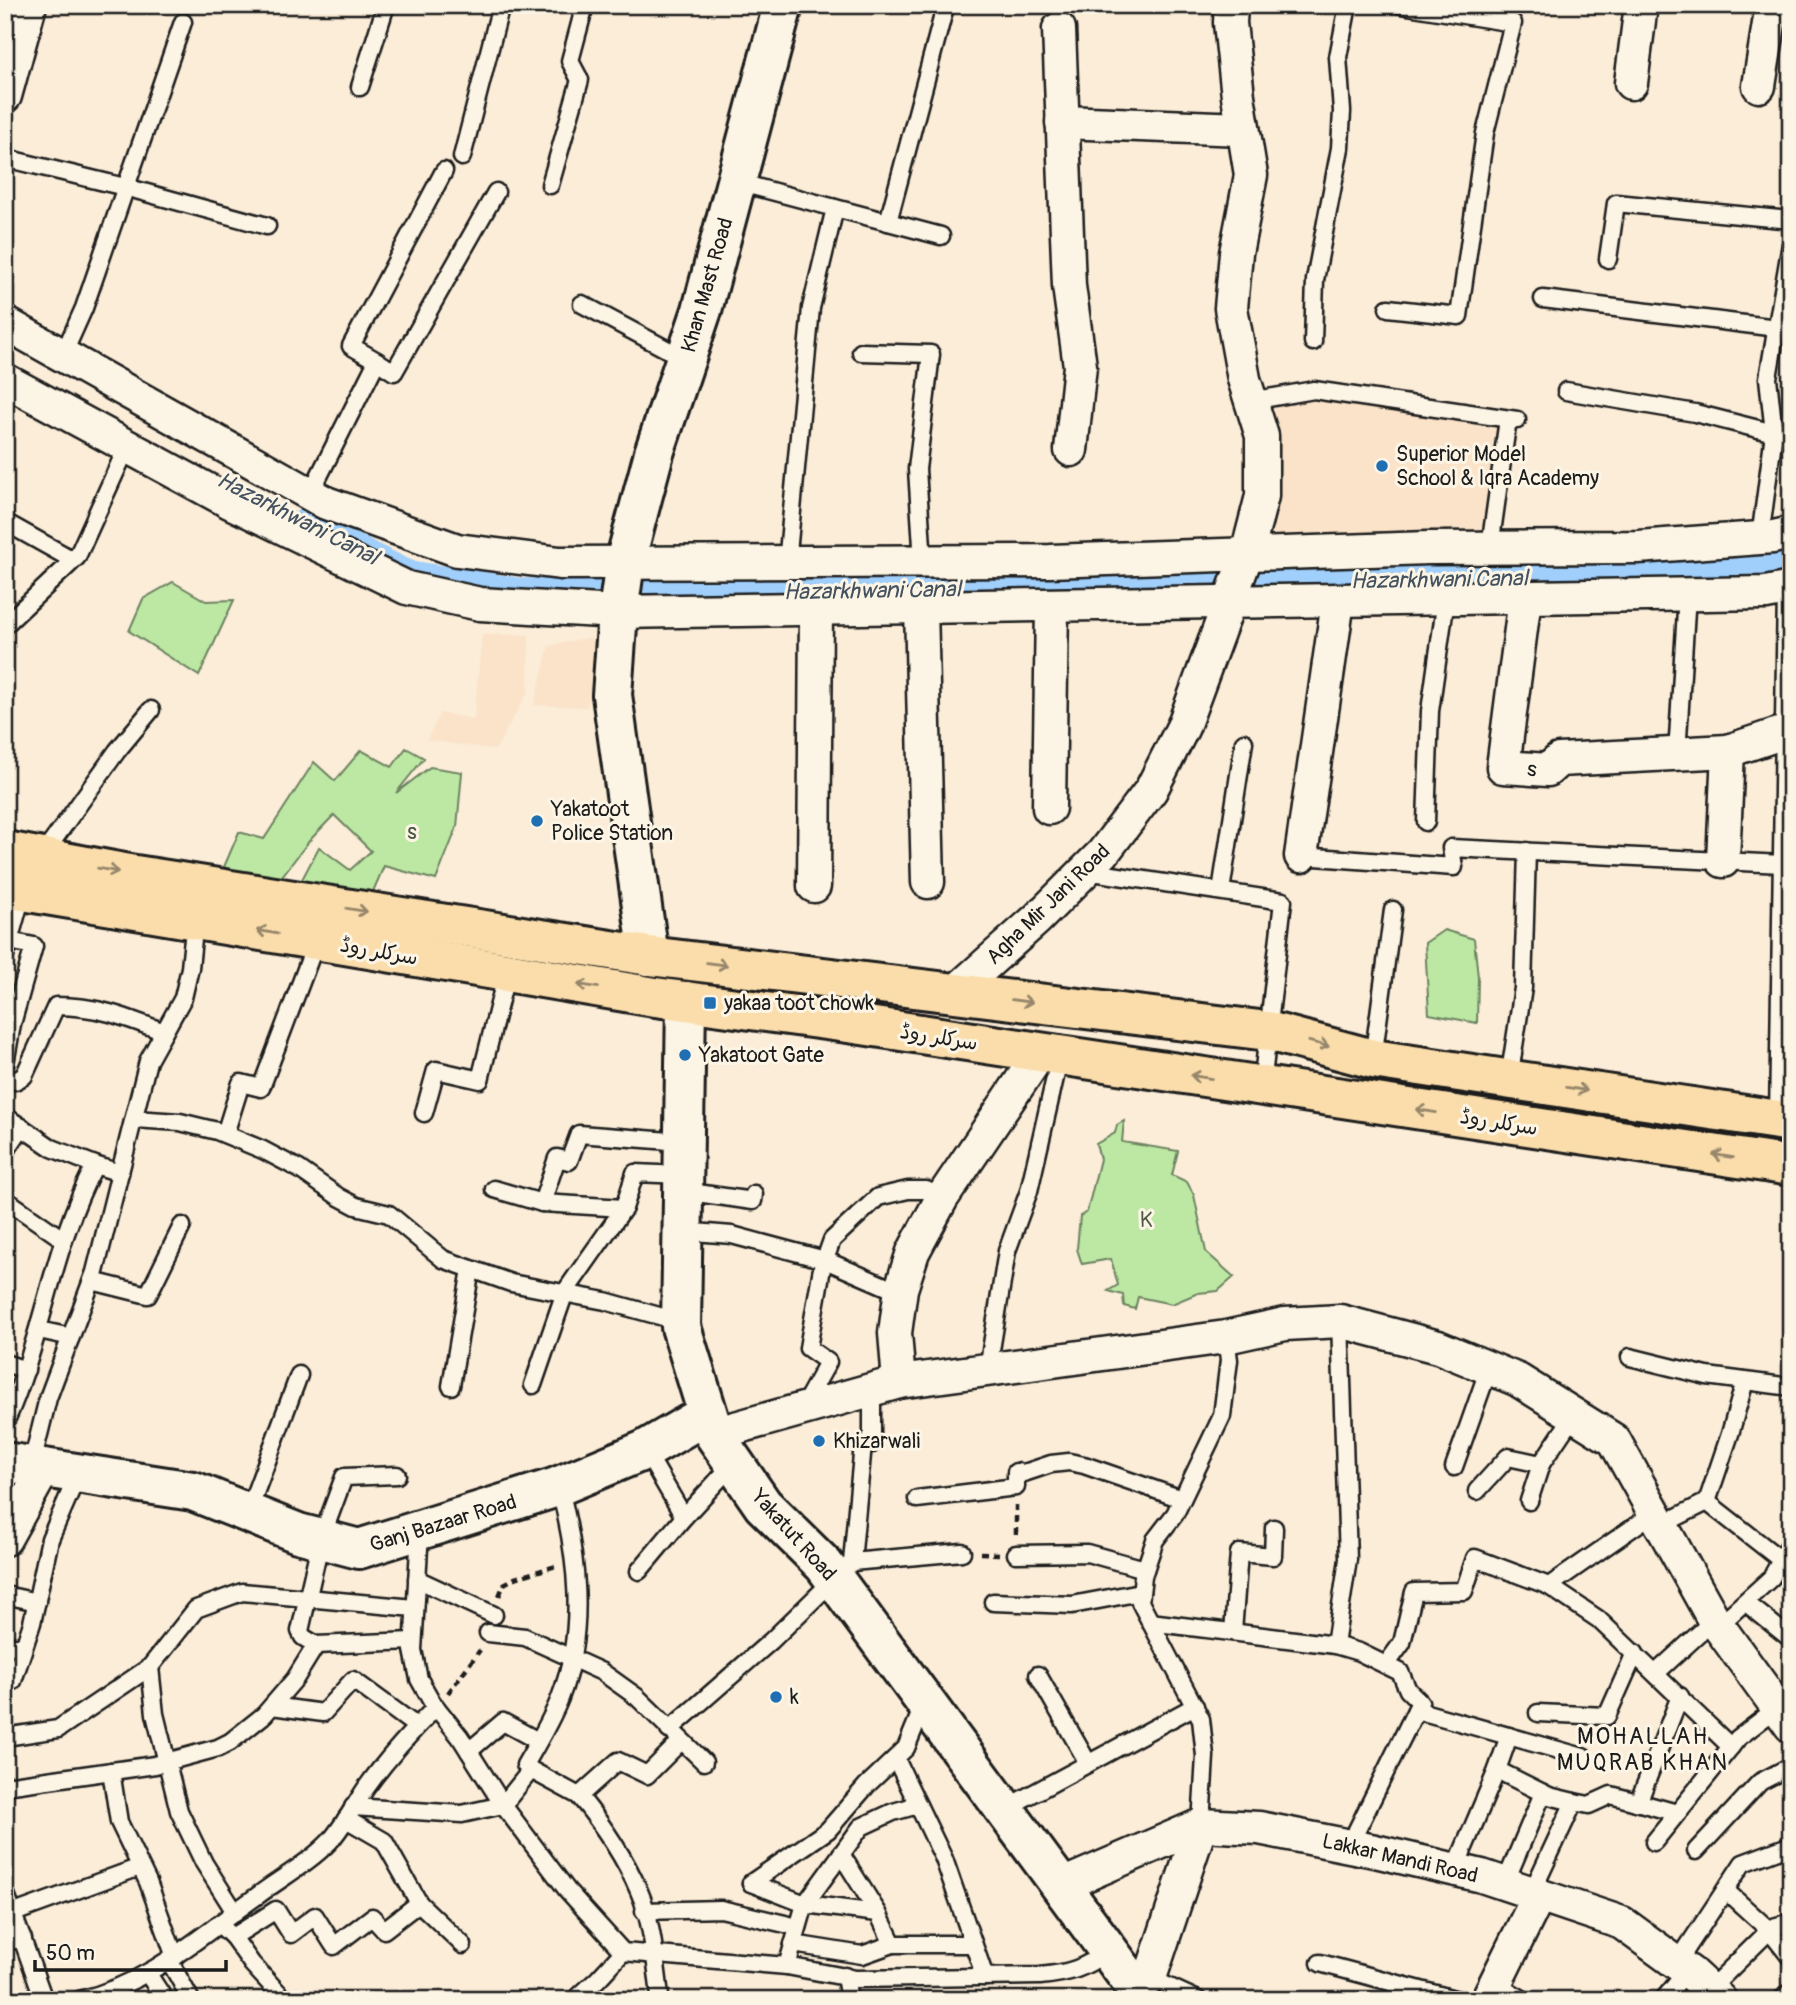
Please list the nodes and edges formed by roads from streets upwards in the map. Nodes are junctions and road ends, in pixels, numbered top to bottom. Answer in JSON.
{"nodes":[{"id":1,"x":30,"y":5,"type":"edge"},
{"id":2,"x":783,"y":5,"type":"edge"},
{"id":3,"x":1231,"y":5,"type":"edge"},
{"id":4,"x":1641,"y":5,"type":"edge"},
{"id":5,"x":1772,"y":5,"type":"edge"},
{"id":6,"x":1059,"y":29,"type":"dead end"},
{"id":7,"x":1631,"y":83,"type":"dead end"},
{"id":8,"x":1759,"y":86,"type":"dead end"},
{"id":9,"x":5,"y":96,"type":"edge"},
{"id":10,"x":1062,"y":122,"type":"junction"},
{"id":11,"x":1243,"y":129,"type":"junction"},
{"id":12,"x":5,"y":323,"type":"edge"},
{"id":13,"x":5,"y":380,"type":"edge"},
{"id":14,"x":1071,"y":450,"type":"dead end"},
{"id":15,"x":1776,"y":536,"type":"edge"},
{"id":16,"x":1247,"y":554,"type":"junction"},
{"id":17,"x":625,"y":562,"type":"junction"},
{"id":18,"x":1788,"y":589,"type":"edge"},
{"id":19,"x":1525,"y":598,"type":"junction"},
{"id":20,"x":1338,"y":601,"type":"junction"},
{"id":21,"x":1228,"y":603,"type":"junction"},
{"id":22,"x":1052,"y":606,"type":"junction"},
{"id":23,"x":921,"y":608,"type":"junction"},
{"id":24,"x":816,"y":610,"type":"junction"},
{"id":25,"x":618,"y":612,"type":"junction"},
{"id":26,"x":1785,"y":732,"type":"road end"},
{"id":27,"x":1728,"y":751,"type":"junction"},
{"id":28,"x":1049,"y":808,"type":"dead end"},
{"id":29,"x":1300,"y":856,"type":"road end"},
{"id":30,"x":1723,"y":862,"type":"road end"},
{"id":31,"x":17,"y":875,"type":"edge"},
{"id":32,"x":928,"y":882,"type":"dead end"},
{"id":33,"x":814,"y":886,"type":"dead end"},
{"id":34,"x":649,"y":956,"type":"junction"},
{"id":35,"x":954,"y":993,"type":"junction"},
{"id":36,"x":670,"y":999,"type":"junction"},
{"id":37,"x":909,"y":1032,"type":"junction"},
{"id":38,"x":1050,"y":1054,"type":"junction"},
{"id":39,"x":1784,"y":1121,"type":"edge"},
{"id":40,"x":1791,"y":1166,"type":"edge"},
{"id":41,"x":885,"y":1385,"type":"junction"},
{"id":42,"x":718,"y":1438,"type":"junction"},
{"id":43,"x":39,"y":1468,"type":"edge"},
{"id":44,"x":7,"y":1531,"type":"edge"},
{"id":45,"x":1786,"y":1712,"type":"edge"},
{"id":46,"x":1201,"y":1825,"type":"junction"},
{"id":47,"x":1060,"y":1886,"type":"junction"},
{"id":48,"x":1525,"y":1890,"type":"junction"},
{"id":49,"x":1698,"y":1981,"type":"edge"},
{"id":50,"x":1141,"y":1989,"type":"edge"},
{"id":51,"x":1491,"y":1992,"type":"edge"}],
"edges":[{"from":1,"to":9,"type":"street"},
{"from":2,"to":17,"type":"street","name":"Khan Mast Road"},
{"from":3,"to":11,"type":"street"},
{"from":4,"to":7,"type":"street"},
{"from":5,"to":8,"type":"street"},
{"from":6,"to":10,"type":"street"},
{"from":10,"to":11,"type":"street"},
{"from":10,"to":14,"type":"street"},
{"from":11,"to":16,"type":"street"},
{"from":12,"to":17,"type":"street"},
{"from":13,"to":25,"type":"street"},
{"from":15,"to":16,"type":"street"},
{"from":16,"to":17,"type":"street"},
{"from":16,"to":21,"type":"street","name":"Agha Mir Jani Road"},
{"from":17,"to":25,"type":"street","name":"Khan Mast Road"},
{"from":18,"to":19,"type":"street"},
{"from":19,"to":20,"type":"street"},
{"from":19,"to":27,"type":"street","name":"s"},
{"from":20,"to":21,"type":"street"},
{"from":20,"to":29,"type":"street"},
{"from":21,"to":22,"type":"street"},
{"from":21,"to":35,"type":"street","name":"Agha Mir Jani Road"},
{"from":22,"to":23,"type":"street"},
{"from":22,"to":28,"type":"street"},
{"from":23,"to":24,"type":"street"},
{"from":23,"to":32,"type":"street"},
{"from":24,"to":25,"type":"street"},
{"from":24,"to":33,"type":"street"},
{"from":25,"to":34,"type":"street"},
{"from":26,"to":27,"type":"street","name":"s"},
{"from":27,"to":30,"type":"street"},
{"from":31,"to":34,"type":"main road","one_way":true},
{"from":36,"to":31,"type":"main road","name":"سرکلر روڈ","one_way":true},
{"from":34,"to":35,"type":"main road","one_way":true},
{"from":34,"to":36,"type":"main road"},
{"from":35,"to":37,"type":"main road","name":"Agha Mir Jani Road"},
{"from":35,"to":39,"type":"main road","one_way":true},
{"from":36,"to":37,"type":"main road","name":"سرکلر روڈ"},
{"from":36,"to":42,"type":"street","name":"Yakatut Road"},
{"from":37,"to":38,"type":"main road","name":"سرکلر روڈ"},
{"from":40,"to":38,"type":"main road","name":"سرکلر روڈ","one_way":true},
{"from":38,"to":41,"type":"street"},
{"from":41,"to":42,"type":"street"},
{"from":41,"to":45,"type":"street"},
{"from":42,"to":43,"type":"street","name":"Ganj Bazaar Road"},
{"from":42,"to":47,"type":"street","name":"Yakatut Road"},
{"from":43,"to":44,"type":"street"},
{"from":46,"to":47,"type":"street","name":"Lakkar Mandi Road"},
{"from":46,"to":48,"type":"street","name":"Lakkar Mandi Road"},
{"from":46,"to":50,"type":"street"},
{"from":47,"to":50,"type":"street","name":"Yakatut Road"},
{"from":48,"to":49,"type":"street","name":"Lakkar Mandi Road"},
{"from":48,"to":51,"type":"street"}]}
